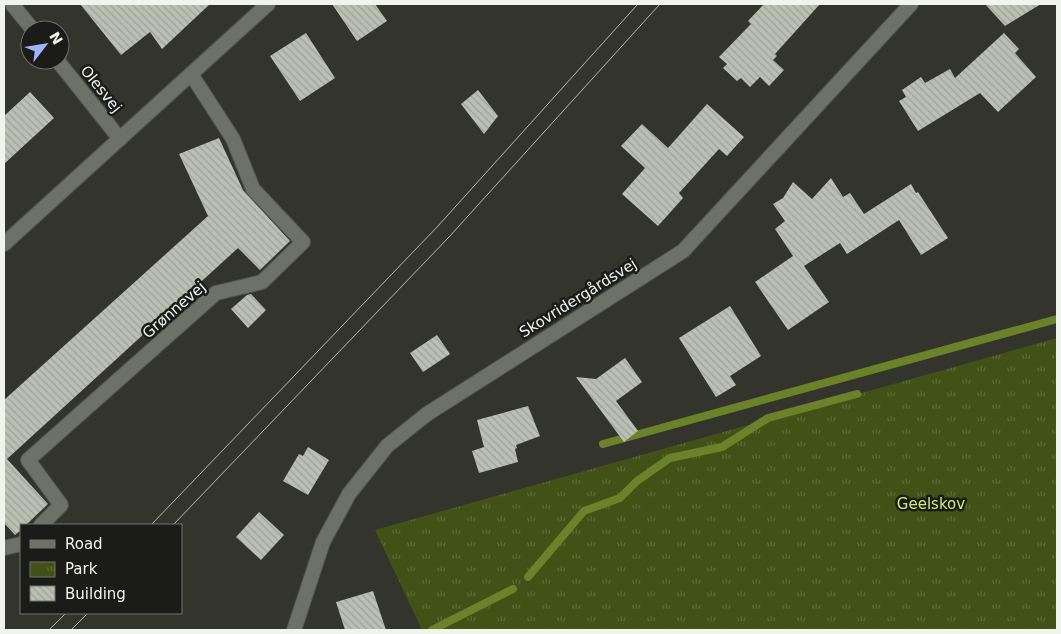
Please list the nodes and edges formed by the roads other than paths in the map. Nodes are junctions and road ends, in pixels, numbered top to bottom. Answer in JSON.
{"nodes":[{"id":1,"x":12,"y":4,"type":"edge"},
{"id":2,"x":268,"y":4,"type":"edge"},
{"id":3,"x":911,"y":4,"type":"edge"},
{"id":4,"x":25,"y":20,"type":"edge"},
{"id":5,"x":65,"y":70,"type":"edge"},
{"id":6,"x":191,"y":74,"type":"junction"},
{"id":7,"x":120,"y":138,"type":"junction"},
{"id":8,"x":4,"y":244,"type":"edge"},
{"id":9,"x":42,"y":524,"type":"edge"},
{"id":10,"x":20,"y":544,"type":"edge"},
{"id":11,"x":4,"y":548,"type":"edge"},
{"id":12,"x":294,"y":630,"type":"edge"}],
"edges":[{"from":1,"to":4,"type":"street"},
{"from":2,"to":6,"type":"street"},
{"from":3,"to":12,"type":"street","name":"Skovridergårdsvej"},
{"from":5,"to":7,"type":"street","name":"Olesvej"},
{"from":6,"to":7,"type":"street"},
{"from":6,"to":9,"type":"street","name":"Grønnevej"},
{"from":7,"to":8,"type":"street"},
{"from":10,"to":11,"type":"street"}]}
